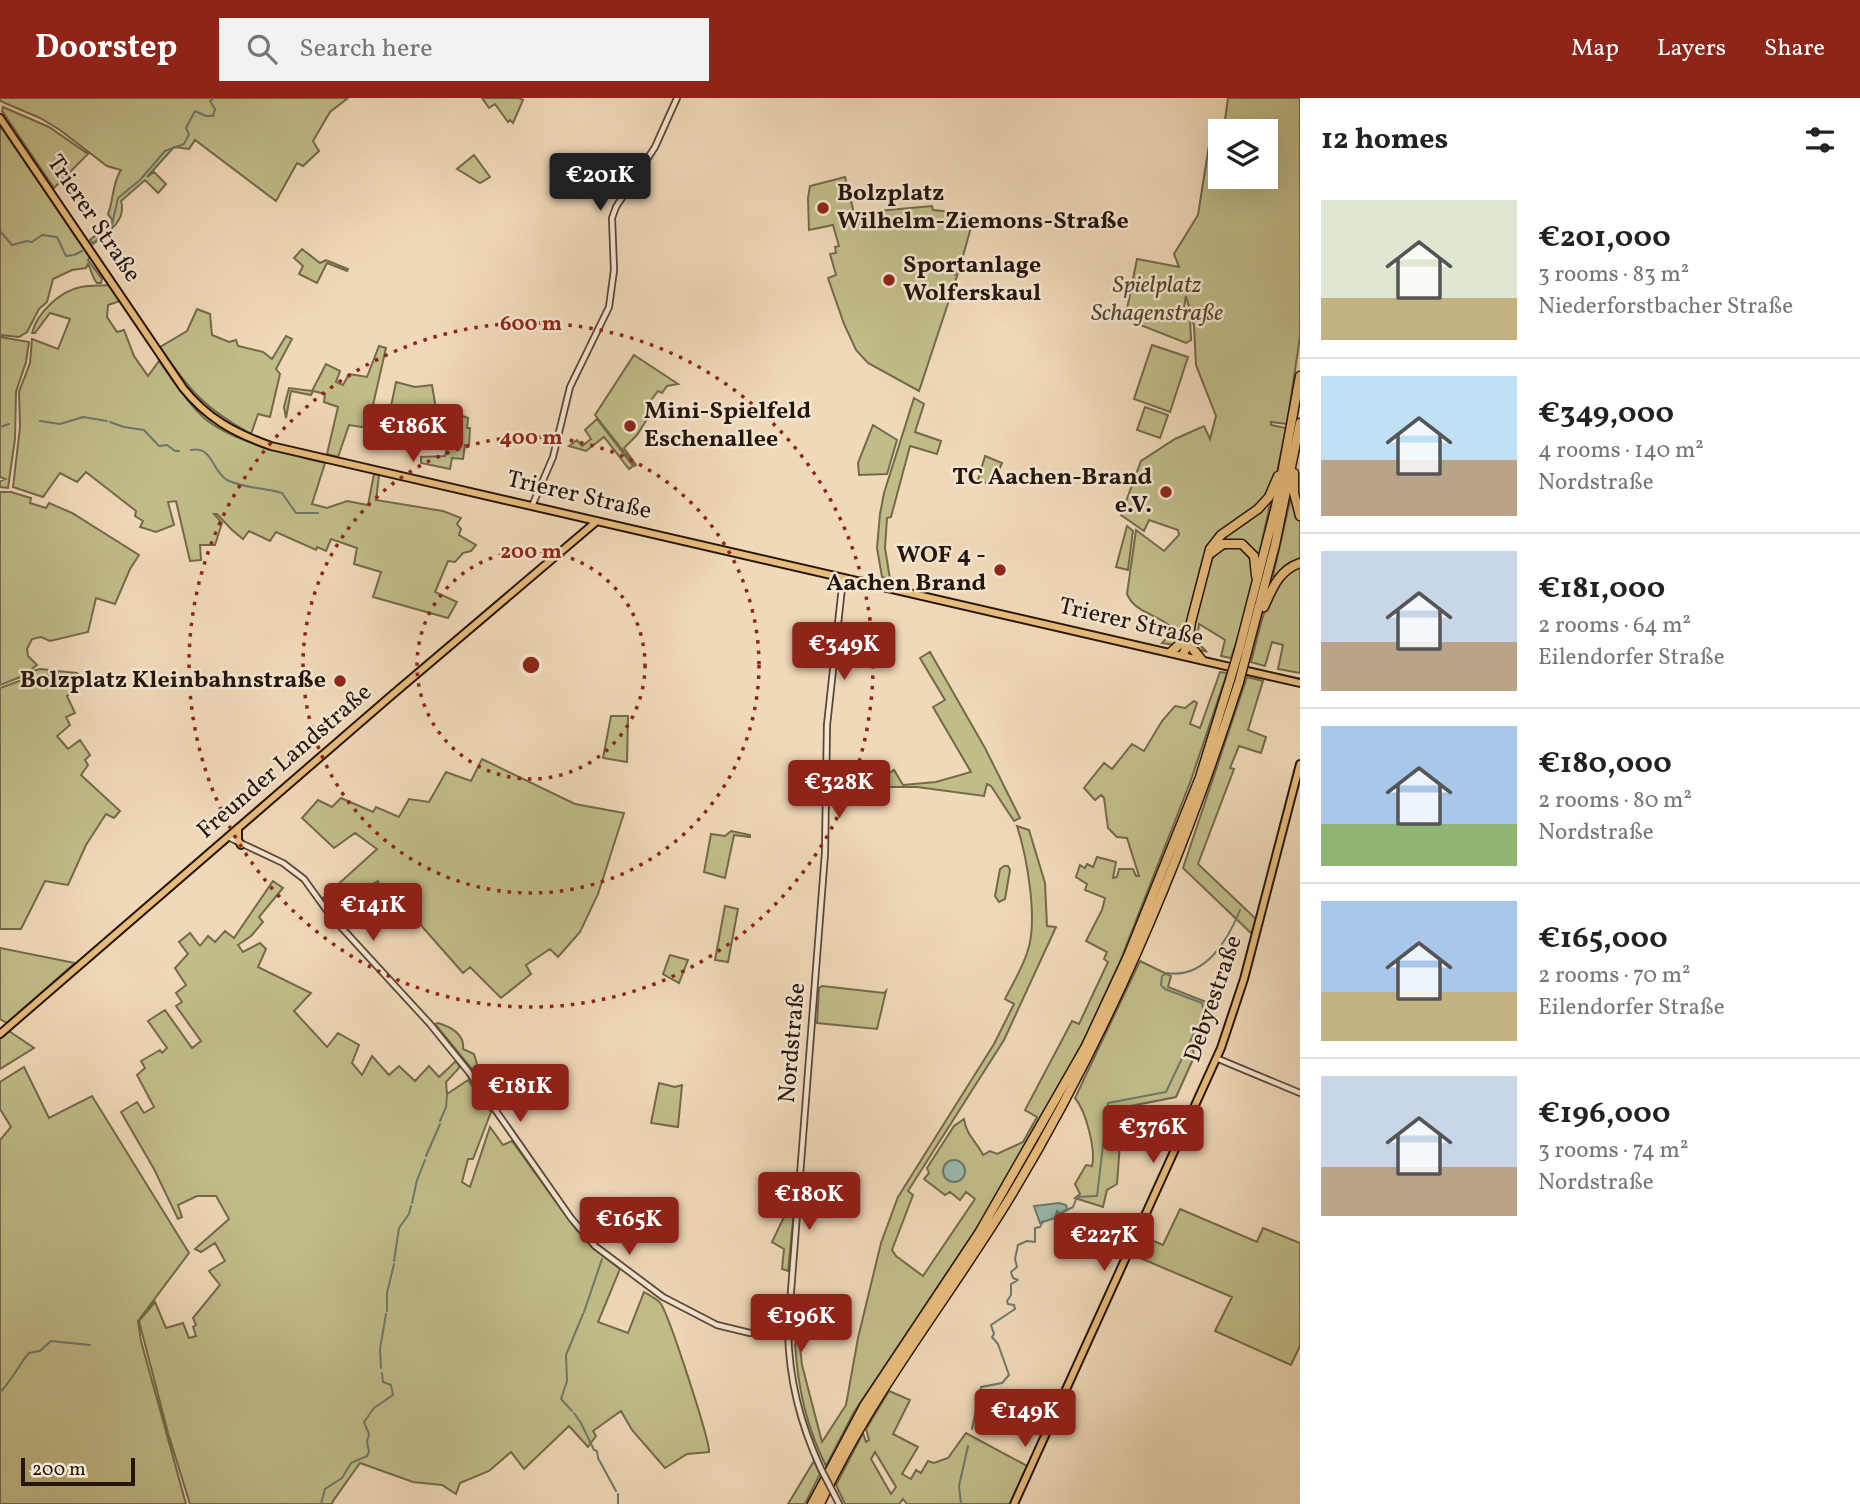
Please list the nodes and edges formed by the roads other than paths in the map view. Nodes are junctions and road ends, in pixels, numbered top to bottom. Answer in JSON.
{"nodes":[{"id":1,"x":677,"y":98,"type":"edge"},
{"id":2,"x":0,"y":118,"type":"edge"},
{"id":3,"x":1300,"y":376,"type":"edge"},
{"id":4,"x":1297,"y":421,"type":"edge"},
{"id":5,"x":1292,"y":447,"type":"junction"},
{"id":6,"x":532,"y":506,"type":"junction"},
{"id":7,"x":1300,"y":516,"type":"edge"},
{"id":8,"x":576,"y":517,"type":"junction"},
{"id":9,"x":597,"y":521,"type":"junction"},
{"id":10,"x":582,"y":534,"type":"junction"},
{"id":11,"x":1205,"y":563,"type":"junction"},
{"id":12,"x":1300,"y":564,"type":"edge"},
{"id":13,"x":843,"y":576,"type":"junction"},
{"id":14,"x":1250,"y":613,"type":"junction"},
{"id":15,"x":1251,"y":639,"type":"junction"},
{"id":16,"x":1187,"y":641,"type":"junction"},
{"id":17,"x":1243,"y":651,"type":"junction"},
{"id":18,"x":1171,"y":652,"type":"junction"},
{"id":19,"x":1183,"y":655,"type":"junction"},
{"id":20,"x":1201,"y":659,"type":"junction"},
{"id":21,"x":1300,"y":683,"type":"edge"},
{"id":22,"x":1300,"y":764,"type":"edge"},
{"id":23,"x":238,"y":828,"type":"junction"},
{"id":24,"x":228,"y":837,"type":"junction"},
{"id":25,"x":241,"y":845,"type":"junction"},
{"id":26,"x":0,"y":1034,"type":"edge"},
{"id":27,"x":1216,"y":1059,"type":"junction"},
{"id":28,"x":1300,"y":1094,"type":"edge"},
{"id":29,"x":1008,"y":1194,"type":"junction"},
{"id":30,"x":788,"y":1330,"type":"junction"},
{"id":31,"x":812,"y":1504,"type":"edge"},
{"id":32,"x":820,"y":1504,"type":"edge"},
{"id":33,"x":839,"y":1504,"type":"edge"},
{"id":34,"x":1014,"y":1504,"type":"edge"}],
"edges":[{"from":1,"to":6,"type":"street"},
{"from":2,"to":6,"type":"main road","name":"Trierer Straße"},
{"from":3,"to":4,"type":"highway"},
{"from":4,"to":5,"type":"highway"},
{"from":5,"to":7,"type":"highway"},
{"from":5,"to":11,"type":"highway"},
{"from":5,"to":14,"type":"highway"},
{"from":5,"to":15,"type":"highway"},
{"from":6,"to":8,"type":"main road","name":"Trierer Straße"},
{"from":8,"to":9,"type":"main road","name":"Trierer Straße"},
{"from":8,"to":10,"type":"main road"},
{"from":9,"to":10,"type":"main road","name":"Freunder Landstraße"},
{"from":9,"to":13,"type":"main road","name":"Trierer Straße"},
{"from":10,"to":23,"type":"main road","name":"Freunder Landstraße"},
{"from":11,"to":14,"type":"highway"},
{"from":11,"to":16,"type":"highway"},
{"from":12,"to":15,"type":"highway"},
{"from":13,"to":18,"type":"main road","name":"Trierer Straße"},
{"from":13,"to":30,"type":"street","name":"Nordstraße"},
{"from":14,"to":17,"type":"highway"},
{"from":15,"to":17,"type":"highway"},
{"from":16,"to":18,"type":"highway"},
{"from":16,"to":19,"type":"highway"},
{"from":16,"to":20,"type":"highway"},
{"from":17,"to":29,"type":"highway","bridge":true},
{"from":18,"to":19,"type":"main road","name":"Trierer Straße"},
{"from":19,"to":20,"type":"main road","name":"Trierer Straße"},
{"from":20,"to":21,"type":"main road","name":"Trierer Straße"},
{"from":22,"to":27,"type":"main road","name":"Debyestraße"},
{"from":23,"to":24,"type":"main road","name":"Freunder Landstraße"},
{"from":23,"to":25,"type":"main road"},
{"from":24,"to":25,"type":"street"},
{"from":24,"to":26,"type":"main road","name":"Freunder Landstraße"},
{"from":25,"to":30,"type":"street"},
{"from":27,"to":28,"type":"street"},
{"from":27,"to":34,"type":"main road","name":"Debyestraße"},
{"from":29,"to":31,"type":"highway"},
{"from":29,"to":32,"type":"highway"},
{"from":30,"to":33,"type":"street","name":"Nordstraße","bridge":true}]}
